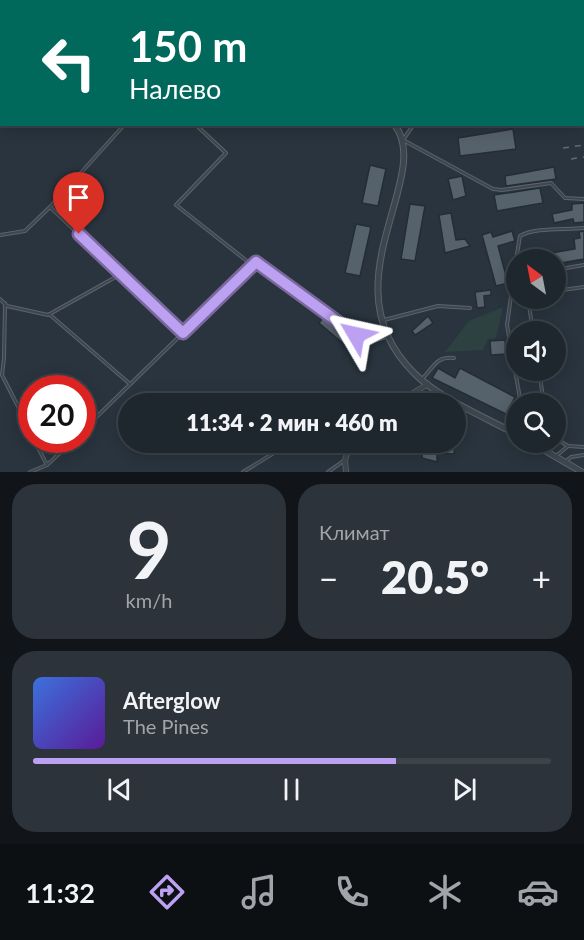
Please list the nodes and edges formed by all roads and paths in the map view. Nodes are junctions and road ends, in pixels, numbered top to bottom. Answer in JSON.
{"nodes":[{"id":1,"x":123,"y":126,"type":"edge"},
{"id":2,"x":197,"y":126,"type":"edge"},
{"id":3,"x":395,"y":126,"type":"edge"},
{"id":4,"x":413,"y":126,"type":"edge"},
{"id":5,"x":403,"y":140,"type":"junction"},
{"id":6,"x":584,"y":199,"type":"edge"},
{"id":7,"x":50,"y":207,"type":"junction"},
{"id":8,"x":584,"y":228,"type":"edge"},
{"id":9,"x":0,"y":235,"type":"edge"},
{"id":10,"x":518,"y":249,"type":"edge"},
{"id":11,"x":253,"y":265,"type":"junction"},
{"id":12,"x":584,"y":265,"type":"edge"},
{"id":13,"x":566,"y":268,"type":"edge"},
{"id":14,"x":121,"y":274,"type":"junction"},
{"id":15,"x":584,"y":287,"type":"edge"},
{"id":16,"x":566,"y":289,"type":"edge"},
{"id":17,"x":0,"y":299,"type":"edge"},
{"id":18,"x":4,"y":303,"type":"junction"},
{"id":19,"x":470,"y":308,"type":"dead end"},
{"id":20,"x":510,"y":309,"type":"edge"},
{"id":21,"x":50,"y":314,"type":"junction"},
{"id":22,"x":381,"y":321,"type":"junction"},
{"id":23,"x":183,"y":333,"type":"junction"},
{"id":24,"x":386,"y":337,"type":"junction"},
{"id":25,"x":4,"y":358,"type":"junction"},
{"id":26,"x":454,"y":358,"type":"dead end"},
{"id":27,"x":0,"y":364,"type":"edge"},
{"id":28,"x":420,"y":380,"type":"junction"},
{"id":29,"x":130,"y":384,"type":"junction"},
{"id":30,"x":429,"y":384,"type":"junction"},
{"id":31,"x":414,"y":393,"type":"edge"},
{"id":32,"x":441,"y":393,"type":"edge"},
{"id":33,"x":519,"y":393,"type":"edge"},
{"id":34,"x":18,"y":406,"type":"edge"},
{"id":35,"x":466,"y":409,"type":"edge"},
{"id":36,"x":96,"y":417,"type":"edge"},
{"id":37,"x":506,"y":429,"type":"edge"},
{"id":38,"x":568,"y":446,"type":"joint"},
{"id":39,"x":584,"y":447,"type":"edge"},
{"id":40,"x":41,"y":453,"type":"edge"},
{"id":41,"x":60,"y":453,"type":"edge"},
{"id":42,"x":274,"y":453,"type":"edge"},
{"id":43,"x":347,"y":453,"type":"edge"},
{"id":44,"x":549,"y":453,"type":"edge"},
{"id":45,"x":584,"y":455,"type":"edge"},
{"id":46,"x":555,"y":457,"type":"junction"},
{"id":47,"x":345,"y":460,"type":"junction"},
{"id":48,"x":565,"y":462,"type":"junction"},
{"id":49,"x":47,"y":465,"type":"junction"},
{"id":50,"x":30,"y":472,"type":"edge"},
{"id":51,"x":243,"y":472,"type":"edge"},
{"id":52,"x":328,"y":472,"type":"edge"},
{"id":53,"x":346,"y":472,"type":"edge"},
{"id":54,"x":582,"y":472,"type":"edge"}],
"edges":[{"from":1,"to":7,"type":"lane"},
{"from":2,"to":11,"type":"lane"},
{"from":3,"to":5,"type":"street"},
{"from":4,"to":5,"type":"lane"},
{"from":5,"to":6,"type":"lane"},
{"from":5,"to":22,"type":"street"},
{"from":7,"to":9,"type":"lane"},
{"from":7,"to":14,"type":"lane"},
{"from":8,"to":10,"type":"lane"},
{"from":11,"to":23,"type":"lane"},
{"from":11,"to":24,"type":"lane"},
{"from":12,"to":13,"type":"lane"},
{"from":14,"to":21,"type":"lane"},
{"from":14,"to":23,"type":"lane"},
{"from":15,"to":16,"type":"lane"},
{"from":17,"to":18,"type":"lane"},
{"from":18,"to":21,"type":"lane"},
{"from":18,"to":25,"type":"lane"},
{"from":19,"to":22,"type":"lane"},
{"from":20,"to":33,"type":"lane"},
{"from":21,"to":29,"type":"lane"},
{"from":22,"to":24,"type":"street"},
{"from":23,"to":29,"type":"lane"},
{"from":24,"to":28,"type":"street"},
{"from":25,"to":27,"type":"lane"},
{"from":25,"to":34,"type":"lane"},
{"from":26,"to":28,"type":"lane"},
{"from":28,"to":30,"type":"street"},
{"from":29,"to":36,"type":"lane"},
{"from":30,"to":31,"type":"street"},
{"from":30,"to":32,"type":"street"},
{"from":35,"to":37,"type":"street"},
{"from":38,"to":39,"type":"lane"},
{"from":38,"to":46,"type":"lane"},
{"from":40,"to":49,"type":"lane"},
{"from":41,"to":49,"type":"lane"},
{"from":42,"to":51,"type":"lane"},
{"from":43,"to":47,"type":"street"},
{"from":44,"to":46,"type":"street"},
{"from":45,"to":48,"type":"lane"},
{"from":46,"to":48,"type":"street"},
{"from":47,"to":52,"type":"lane"},
{"from":47,"to":53,"type":"street"},
{"from":48,"to":54,"type":"street"},
{"from":49,"to":50,"type":"lane"}]}
